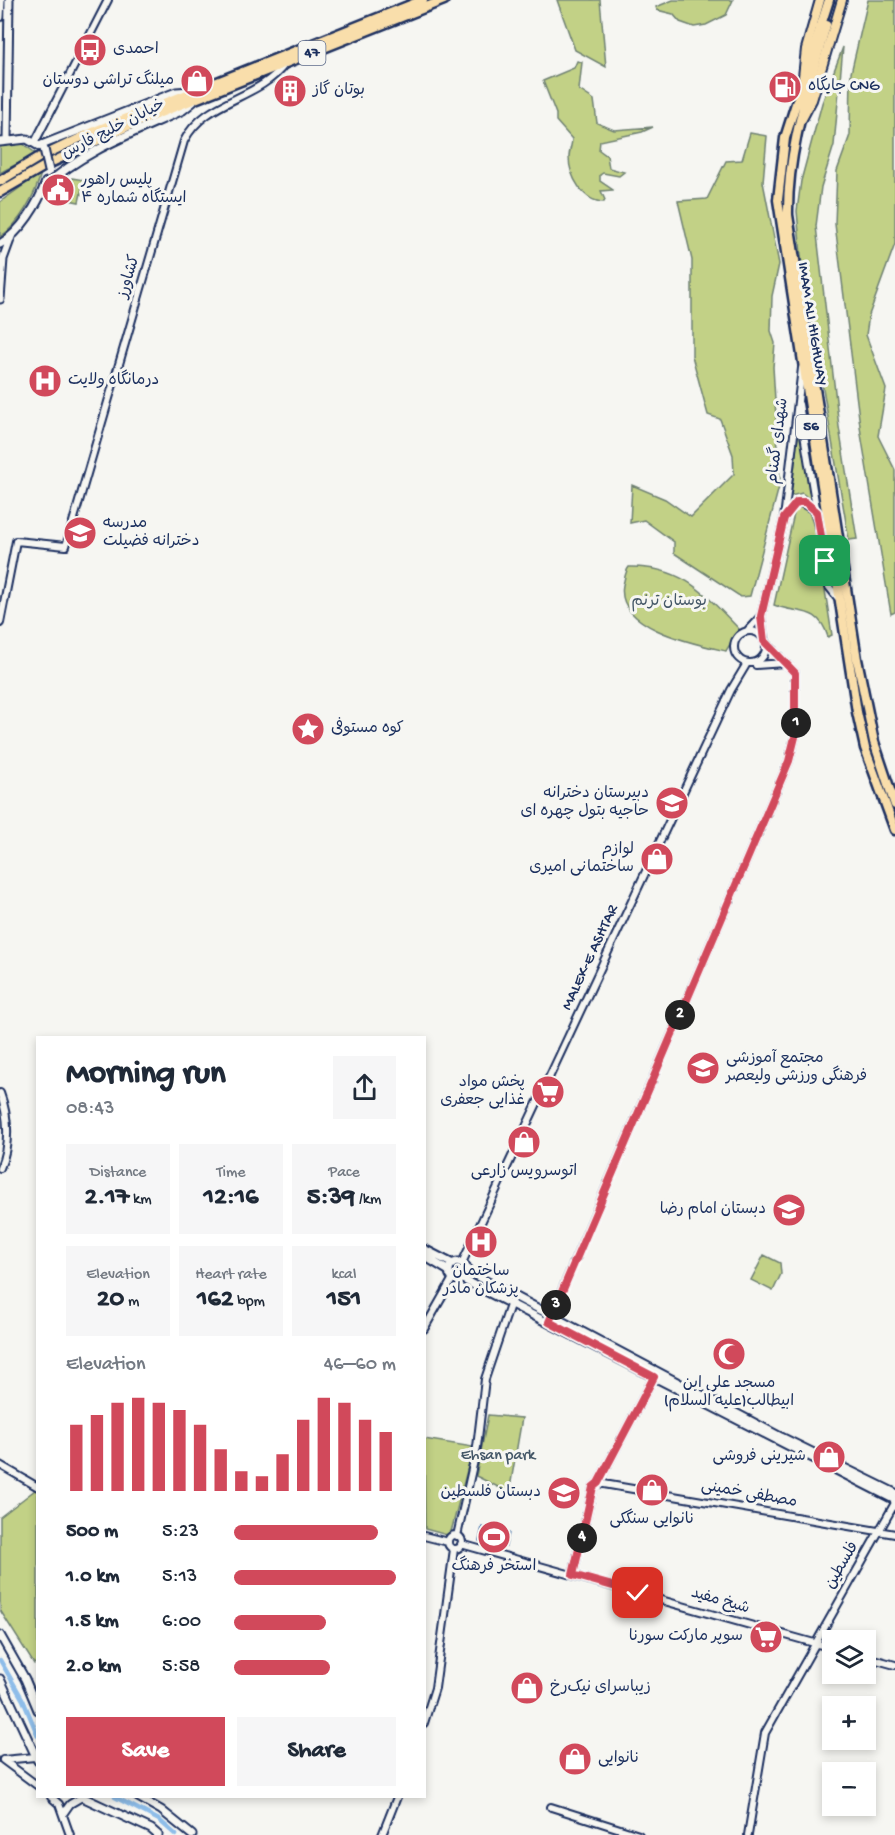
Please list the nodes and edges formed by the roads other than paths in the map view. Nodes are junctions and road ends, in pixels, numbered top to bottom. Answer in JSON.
{"nodes":[{"id":1,"x":1,"y":0,"type":"edge"},
{"id":2,"x":9,"y":0,"type":"edge"},
{"id":3,"x":108,"y":0,"type":"edge"},
{"id":4,"x":423,"y":0,"type":"edge"},
{"id":5,"x":444,"y":0,"type":"edge"},
{"id":6,"x":820,"y":0,"type":"edge"},
{"id":7,"x":829,"y":0,"type":"edge"},
{"id":8,"x":834,"y":0,"type":"edge"},
{"id":9,"x":842,"y":0,"type":"edge"},
{"id":10,"x":0,"y":17,"type":"edge"},
{"id":11,"x":823,"y":24,"type":"junction"},
{"id":12,"x":285,"y":63,"type":"junction"},
{"id":13,"x":803,"y":78,"type":"junction"},
{"id":14,"x":195,"y":95,"type":"junction"},
{"id":15,"x":178,"y":102,"type":"junction"},
{"id":16,"x":3,"y":117,"type":"edge"},
{"id":17,"x":801,"y":120,"type":"junction"},
{"id":18,"x":4,"y":141,"type":"edge"},
{"id":19,"x":39,"y":146,"type":"junction"},
{"id":20,"x":0,"y":181,"type":"edge"},
{"id":21,"x":45,"y":186,"type":"junction"},
{"id":22,"x":0,"y":192,"type":"edge"},
{"id":23,"x":11,"y":236,"type":"junction"},
{"id":24,"x":0,"y":244,"type":"edge"},
{"id":25,"x":2,"y":258,"type":"edge"},
{"id":26,"x":0,"y":299,"type":"edge"},
{"id":27,"x":802,"y":367,"type":"junction"},
{"id":28,"x":798,"y":397,"type":"junction"},
{"id":29,"x":817,"y":512,"type":"junction"},
{"id":30,"x":784,"y":518,"type":"junction"},
{"id":31,"x":837,"y":597,"type":"junction"},
{"id":32,"x":761,"y":616,"type":"junction"},
{"id":33,"x":0,"y":623,"type":"edge"},
{"id":34,"x":748,"y":630,"type":"junction"},
{"id":35,"x":764,"y":640,"type":"junction"},
{"id":36,"x":785,"y":663,"type":"junction"},
{"id":37,"x":749,"y":665,"type":"junction"},
{"id":38,"x":895,"y":805,"type":"edge"},
{"id":39,"x":895,"y":830,"type":"edge"},
{"id":40,"x":0,"y":1093,"type":"edge"},
{"id":41,"x":0,"y":1168,"type":"edge"},
{"id":42,"x":426,"y":1251,"type":"edge"},
{"id":43,"x":426,"y":1257,"type":"edge"},
{"id":44,"x":462,"y":1263,"type":"junction"},
{"id":45,"x":452,"y":1271,"type":"junction"},
{"id":46,"x":467,"y":1271,"type":"junction"},
{"id":47,"x":462,"y":1279,"type":"junction"},
{"id":48,"x":511,"y":1302,"type":"junction"},
{"id":49,"x":550,"y":1319,"type":"junction"},
{"id":50,"x":426,"y":1325,"type":"edge"},
{"id":51,"x":656,"y":1374,"type":"junction"},
{"id":52,"x":0,"y":1465,"type":"edge"},
{"id":53,"x":598,"y":1483,"type":"junction"},
{"id":54,"x":36,"y":1486,"type":"edge"},
{"id":55,"x":895,"y":1493,"type":"edge"},
{"id":56,"x":895,"y":1502,"type":"edge"},
{"id":57,"x":879,"y":1531,"type":"junction"},
{"id":58,"x":895,"y":1534,"type":"edge"},
{"id":59,"x":426,"y":1536,"type":"edge"},
{"id":60,"x":457,"y":1536,"type":"junction"},
{"id":61,"x":448,"y":1542,"type":"junction"},
{"id":62,"x":461,"y":1544,"type":"junction"},
{"id":63,"x":454,"y":1549,"type":"junction"},
{"id":64,"x":573,"y":1575,"type":"junction"},
{"id":65,"x":0,"y":1635,"type":"edge"},
{"id":66,"x":815,"y":1643,"type":"junction"},
{"id":67,"x":822,"y":1645,"type":"edge"},
{"id":68,"x":876,"y":1660,"type":"edge"},
{"id":69,"x":895,"y":1665,"type":"edge"},
{"id":70,"x":0,"y":1679,"type":"edge"},
{"id":71,"x":36,"y":1705,"type":"edge"},
{"id":72,"x":426,"y":1717,"type":"edge"},
{"id":73,"x":15,"y":1759,"type":"junction"},
{"id":74,"x":36,"y":1759,"type":"edge"},
{"id":75,"x":2,"y":1760,"type":"edge"},
{"id":76,"x":18,"y":1772,"type":"junction"},
{"id":77,"x":36,"y":1785,"type":"edge"},
{"id":78,"x":52,"y":1798,"type":"edge"},
{"id":79,"x":62,"y":1798,"type":"edge"},
{"id":80,"x":80,"y":1798,"type":"edge"},
{"id":81,"x":84,"y":1798,"type":"edge"},
{"id":82,"x":140,"y":1798,"type":"edge"},
{"id":83,"x":397,"y":1798,"type":"edge"},
{"id":84,"x":59,"y":1804,"type":"junction"},
{"id":85,"x":551,"y":1807,"type":"dead end"},
{"id":86,"x":63,"y":1814,"type":"junction"},
{"id":87,"x":635,"y":1834,"type":"edge"},
{"id":88,"x":70,"y":1835,"type":"edge"},
{"id":89,"x":158,"y":1835,"type":"edge"},
{"id":90,"x":192,"y":1835,"type":"edge"},
{"id":91,"x":382,"y":1835,"type":"edge"},
{"id":92,"x":748,"y":1835,"type":"edge"}],
"edges":[{"from":1,"to":10,"type":"main road"},
{"from":2,"to":16,"type":"main road"},
{"from":3,"to":19,"type":"street"},
{"from":4,"to":14,"type":"highway","number":"47"},
{"from":5,"to":12,"type":"highway","number":"47"},
{"from":6,"to":13,"type":"main road"},
{"from":7,"to":11,"type":"highway","name":"IMAM ALI HIGHWAY","number":"56"},
{"from":8,"to":11,"type":"highway","name":"IMAM ALI HIGHWAY","number":"56"},
{"from":9,"to":17,"type":"main road"},
{"from":11,"to":13,"type":"highway","name":"IMAM ALI HIGHWAY","number":"56"},
{"from":11,"to":17,"type":"highway","name":"IMAM ALI HIGHWAY","number":"56"},
{"from":12,"to":14,"type":"highway","number":"47"},
{"from":12,"to":33,"type":"street","name":"کشاورز"},
{"from":13,"to":27,"type":"highway","name":"IMAM ALI HIGHWAY","number":"56"},
{"from":14,"to":15,"type":"highway","number":"47"},
{"from":14,"to":19,"type":"main road","name":"خیابان خلیج فارس"},
{"from":14,"to":21,"type":"main road","name":"خیابان خلیج فارس"},
{"from":15,"to":20,"type":"highway","number":"47"},
{"from":15,"to":22,"type":"highway","number":"47"},
{"from":16,"to":18,"type":"main road"},
{"from":17,"to":38,"type":"highway","name":"IMAM ALI HIGHWAY","number":"56"},
{"from":18,"to":19,"type":"main road"},
{"from":19,"to":21,"type":"main road","bridge":true},
{"from":21,"to":23,"type":"main road"},
{"from":23,"to":24,"type":"main road"},
{"from":23,"to":25,"type":"main road"},
{"from":25,"to":26,"type":"main road"},
{"from":27,"to":28,"type":"street","name":"شهدای گمنام"},
{"from":27,"to":31,"type":"highway","name":"IMAM ALI HIGHWAY","number":"56"},
{"from":28,"to":29,"type":"street"},
{"from":28,"to":30,"type":"street","name":"شهدای گمنام"},
{"from":29,"to":30,"type":"street","name":"شهدای گمنام"},
{"from":29,"to":31,"type":"street"},
{"from":30,"to":32,"type":"street","name":"شهدای گمنام"},
{"from":31,"to":39,"type":"highway","name":"IMAM ALI HIGHWAY","number":"56"},
{"from":32,"to":34,"type":"street","name":"شهدای گمنام"},
{"from":32,"to":35,"type":"street","name":"شهدای گمنام"},
{"from":34,"to":35,"type":"street"},
{"from":34,"to":37,"type":"street"},
{"from":35,"to":36,"type":"street"},
{"from":35,"to":37,"type":"street"},
{"from":36,"to":37,"type":"street"},
{"from":36,"to":49,"type":"street"},
{"from":37,"to":44,"type":"street","name":"MALEK-E ASHTAR"},
{"from":40,"to":41,"type":"street"},
{"from":42,"to":45,"type":"main road"},
{"from":43,"to":45,"type":"main road"},
{"from":44,"to":45,"type":"main road"},
{"from":44,"to":46,"type":"main road"},
{"from":45,"to":47,"type":"main road"},
{"from":45,"to":50,"type":"street"},
{"from":46,"to":47,"type":"main road"},
{"from":46,"to":49,"type":"main road"},
{"from":47,"to":48,"type":"main road"},
{"from":48,"to":49,"type":"main road"},
{"from":48,"to":60,"type":"street"},
{"from":49,"to":51,"type":"main road"},
{"from":51,"to":53,"type":"street"},
{"from":51,"to":55,"type":"main road"},
{"from":51,"to":56,"type":"main road"},
{"from":52,"to":54,"type":"street"},
{"from":53,"to":57,"type":"street","name":"مصطفی خمینی"},
{"from":53,"to":64,"type":"street"},
{"from":56,"to":57,"type":"street","name":"فلسطین"},
{"from":57,"to":58,"type":"street","name":"مصطفی خمینی"},
{"from":57,"to":66,"type":"street","name":"فلسطین"},
{"from":59,"to":61,"type":"street"},
{"from":60,"to":61,"type":"street"},
{"from":60,"to":62,"type":"street"},
{"from":61,"to":63,"type":"street"},
{"from":62,"to":63,"type":"street"},
{"from":62,"to":64,"type":"street","name":"شیخ مفید"},
{"from":63,"to":72,"type":"street"},
{"from":64,"to":66,"type":"street","name":"شیخ مفید"},
{"from":65,"to":71,"type":"main road"},
{"from":66,"to":67,"type":"street","name":"شیخ مفید"},
{"from":66,"to":92,"type":"street","name":"فلسطین"},
{"from":68,"to":69,"type":"street"},
{"from":70,"to":74,"type":"main road"},
{"from":73,"to":74,"type":"street"},
{"from":73,"to":75,"type":"street"},
{"from":73,"to":76,"type":"street"},
{"from":75,"to":76,"type":"street"},
{"from":76,"to":77,"type":"street"},
{"from":78,"to":84,"type":"street"},
{"from":79,"to":84,"type":"street"},
{"from":80,"to":86,"type":"street"},
{"from":81,"to":89,"type":"main road"},
{"from":82,"to":90,"type":"main road"},
{"from":83,"to":91,"type":"street"},
{"from":84,"to":86,"type":"street"},
{"from":85,"to":87,"type":"street"},
{"from":86,"to":88,"type":"street"}]}
